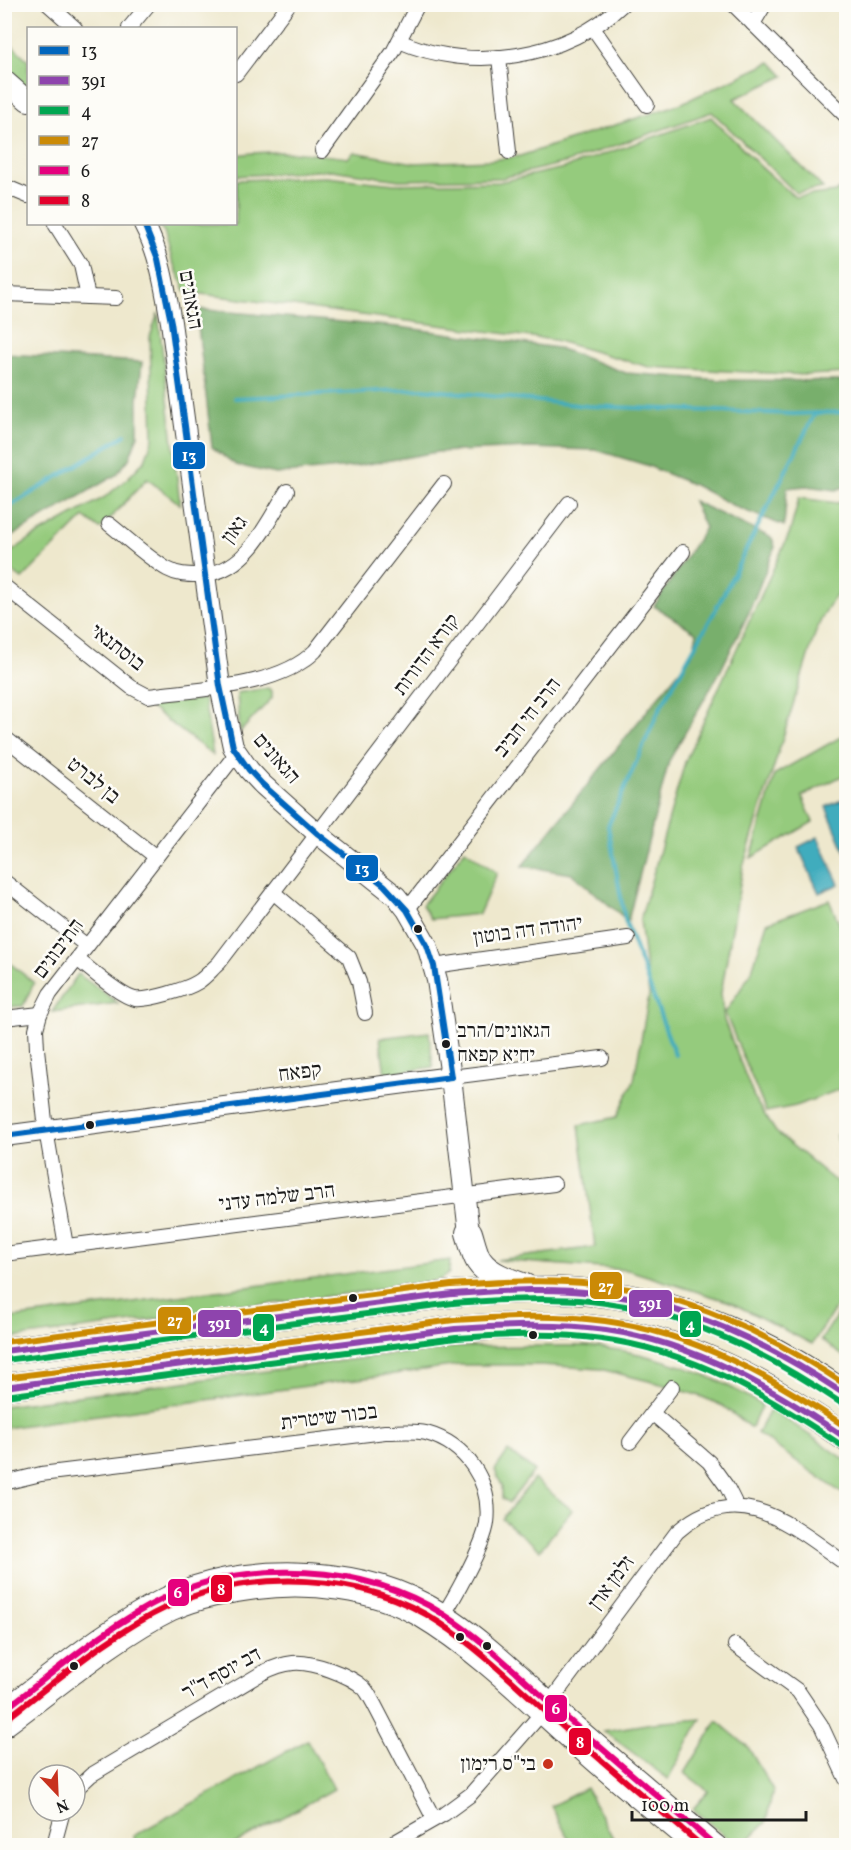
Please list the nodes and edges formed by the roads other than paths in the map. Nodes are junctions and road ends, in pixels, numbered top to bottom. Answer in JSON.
{"nodes":[{"id":1,"x":48,"y":4,"type":"edge"},
{"id":2,"x":149,"y":4,"type":"edge"},
{"id":3,"x":289,"y":4,"type":"edge"},
{"id":4,"x":418,"y":4,"type":"edge"},
{"id":5,"x":623,"y":4,"type":"edge"},
{"id":6,"x":733,"y":4,"type":"edge"},
{"id":7,"x":765,"y":4,"type":"edge"},
{"id":8,"x":753,"y":24,"type":"junction"},
{"id":9,"x":74,"y":27,"type":"edge"},
{"id":10,"x":130,"y":27,"type":"edge"},
{"id":11,"x":593,"y":28,"type":"junction"},
{"id":12,"x":399,"y":41,"type":"junction"},
{"id":13,"x":500,"y":57,"type":"junction"},
{"id":14,"x":237,"y":73,"type":"edge"},
{"id":15,"x":4,"y":80,"type":"edge"},
{"id":16,"x":4,"y":93,"type":"edge"},
{"id":17,"x":27,"y":100,"type":"edge"},
{"id":18,"x":27,"y":105,"type":"edge"},
{"id":19,"x":647,"y":105,"type":"dead end"},
{"id":20,"x":844,"y":107,"type":"edge"},
{"id":21,"x":322,"y":151,"type":"dead end"},
{"id":22,"x":509,"y":152,"type":"dead end"},
{"id":23,"x":4,"y":186,"type":"edge"},
{"id":24,"x":27,"y":196,"type":"edge"},
{"id":25,"x":57,"y":225,"type":"edge"},
{"id":26,"x":144,"y":225,"type":"edge"},
{"id":27,"x":4,"y":294,"type":"edge"},
{"id":28,"x":88,"y":297,"type":"junction"},
{"id":29,"x":116,"y":298,"type":"dead end"},
{"id":30,"x":444,"y":484,"type":"dead end"},
{"id":31,"x":287,"y":491,"type":"dead end"},
{"id":32,"x":569,"y":503,"type":"dead end"},
{"id":33,"x":109,"y":524,"type":"dead end"},
{"id":34,"x":683,"y":552,"type":"dead end"},
{"id":35,"x":206,"y":575,"type":"junction"},
{"id":36,"x":4,"y":586,"type":"edge"},
{"id":37,"x":220,"y":686,"type":"junction"},
{"id":38,"x":4,"y":737,"type":"edge"},
{"id":39,"x":236,"y":754,"type":"junction"},
{"id":40,"x":318,"y":834,"type":"junction"},
{"id":41,"x":156,"y":857,"type":"junction"},
{"id":42,"x":4,"y":881,"type":"edge"},
{"id":43,"x":273,"y":892,"type":"junction"},
{"id":44,"x":407,"y":910,"type":"junction"},
{"id":45,"x":628,"y":938,"type":"dead end"},
{"id":46,"x":87,"y":946,"type":"junction"},
{"id":47,"x":77,"y":959,"type":"junction"},
{"id":48,"x":434,"y":966,"type":"junction"},
{"id":49,"x":365,"y":1013,"type":"dead end"},
{"id":50,"x":40,"y":1014,"type":"junction"},
{"id":51,"x":4,"y":1018,"type":"edge"},
{"id":52,"x":602,"y":1058,"type":"dead end"},
{"id":53,"x":451,"y":1077,"type":"junction"},
{"id":54,"x":46,"y":1130,"type":"junction"},
{"id":55,"x":4,"y":1136,"type":"edge"},
{"id":56,"x":554,"y":1184,"type":"dead end"},
{"id":57,"x":464,"y":1195,"type":"junction"},
{"id":58,"x":469,"y":1233,"type":"junction"},
{"id":59,"x":66,"y":1246,"type":"junction"},
{"id":60,"x":4,"y":1254,"type":"edge"},
{"id":61,"x":537,"y":1290,"type":"junction"},
{"id":62,"x":427,"y":1297,"type":"junction"},
{"id":63,"x":4,"y":1351,"type":"edge"},
{"id":64,"x":4,"y":1387,"type":"edge"},
{"id":65,"x":672,"y":1387,"type":"dead end"},
{"id":66,"x":846,"y":1395,"type":"edge"},
{"id":67,"x":652,"y":1413,"type":"junction"},
{"id":68,"x":846,"y":1438,"type":"edge"},
{"id":69,"x":630,"y":1442,"type":"dead end"},
{"id":70,"x":4,"y":1483,"type":"edge"},
{"id":71,"x":737,"y":1507,"type":"junction"},
{"id":72,"x":846,"y":1564,"type":"edge"},
{"id":73,"x":439,"y":1621,"type":"junction"},
{"id":74,"x":735,"y":1645,"type":"dead end"},
{"id":75,"x":545,"y":1708,"type":"junction"},
{"id":76,"x":4,"y":1710,"type":"edge"},
{"id":77,"x":4,"y":1727,"type":"edge"},
{"id":78,"x":87,"y":1779,"type":"edge"},
{"id":79,"x":846,"y":1779,"type":"edge"},
{"id":80,"x":434,"y":1819,"type":"junction"},
{"id":81,"x":60,"y":1823,"type":"edge"},
{"id":82,"x":56,"y":1845,"type":"edge"},
{"id":83,"x":388,"y":1845,"type":"edge"},
{"id":84,"x":695,"y":1845,"type":"edge"},
{"id":85,"x":717,"y":1845,"type":"edge"}],
"edges":[{"from":1,"to":9,"type":"street"},
{"from":2,"to":10,"type":"street"},
{"from":3,"to":14,"type":"street"},
{"from":4,"to":12,"type":"street"},
{"from":5,"to":11,"type":"street"},
{"from":6,"to":8,"type":"street"},
{"from":7,"to":8,"type":"street"},
{"from":8,"to":20,"type":"street"},
{"from":11,"to":13,"type":"street"},
{"from":11,"to":19,"type":"street"},
{"from":12,"to":13,"type":"street"},
{"from":12,"to":21,"type":"street"},
{"from":13,"to":22,"type":"street"},
{"from":15,"to":17,"type":"street"},
{"from":16,"to":18,"type":"street"},
{"from":23,"to":24,"type":"street"},
{"from":25,"to":28,"type":"street"},
{"from":26,"to":35,"type":"street","name":"הגאונים"},
{"from":27,"to":28,"type":"street"},
{"from":28,"to":29,"type":"street"},
{"from":30,"to":37,"type":"street"},
{"from":31,"to":35,"type":"street","name":"גאון"},
{"from":32,"to":40,"type":"street","name":"קורא הדורות"},
{"from":33,"to":35,"type":"street","name":"גאון"},
{"from":34,"to":44,"type":"street","name":"הרב חי חביב"},
{"from":35,"to":37,"type":"street","name":"הגאונים"},
{"from":36,"to":37,"type":"street","name":"בוסתנאי"},
{"from":37,"to":39,"type":"street","name":"הגאונים"},
{"from":38,"to":41,"type":"street","name":"בן לברט"},
{"from":39,"to":40,"type":"street","name":"הגאונים"},
{"from":39,"to":41,"type":"street","name":"התיבונים"},
{"from":40,"to":43,"type":"street","name":"קורא הדורות"},
{"from":40,"to":44,"type":"street","name":"הגאונים"},
{"from":41,"to":46,"type":"street","name":"התיבונים"},
{"from":42,"to":46,"type":"street"},
{"from":43,"to":47,"type":"street","name":"קורא הדורות"},
{"from":43,"to":49,"type":"street"},
{"from":44,"to":48,"type":"street","name":"הגאונים"},
{"from":45,"to":48,"type":"street","name":"יהודה דה בוטון"},
{"from":46,"to":47,"type":"street","name":"התיבונים"},
{"from":47,"to":50,"type":"street","name":"התיבונים"},
{"from":48,"to":53,"type":"street","name":"הגאונים"},
{"from":50,"to":51,"type":"street"},
{"from":50,"to":54,"type":"street","name":"התיבונים"},
{"from":52,"to":53,"type":"street","name":"קפאח"},
{"from":53,"to":54,"type":"street","name":"קפאח"},
{"from":53,"to":57,"type":"street","name":"הגאונים"},
{"from":54,"to":55,"type":"street","name":"קפאח"},
{"from":54,"to":59,"type":"street","name":"התיבונים"},
{"from":56,"to":57,"type":"street","name":"הרב שלמה עדני"},
{"from":57,"to":58,"type":"street","name":"הגאונים"},
{"from":57,"to":59,"type":"street","name":"הרב שלמה עדני"},
{"from":58,"to":61,"type":"highway"},
{"from":58,"to":62,"type":"highway"},
{"from":59,"to":60,"type":"street","name":"הרב שלמה עדני"},
{"from":61,"to":62,"type":"highway"},
{"from":61,"to":66,"type":"highway"},
{"from":62,"to":63,"type":"highway"},
{"from":64,"to":68,"type":"highway"},
{"from":65,"to":67,"type":"street"},
{"from":67,"to":69,"type":"street"},
{"from":67,"to":71,"type":"street"},
{"from":70,"to":73,"type":"street","name":"בכור שיטרית"},
{"from":71,"to":72,"type":"street","name":"זלמן ארן"},
{"from":71,"to":75,"type":"street","name":"זלמן ארן"},
{"from":73,"to":75,"type":"street"},
{"from":73,"to":76,"type":"street"},
{"from":73,"to":77,"type":"street"},
{"from":74,"to":79,"type":"street"},
{"from":75,"to":80,"type":"street","name":"זלמן ארן"},
{"from":75,"to":84,"type":"street"},
{"from":75,"to":85,"type":"street"},
{"from":78,"to":80,"type":"street","name":"דב יוסף ד\"ר"},
{"from":80,"to":83,"type":"street","name":"זלמן ארן"},
{"from":81,"to":82,"type":"street"}]}
